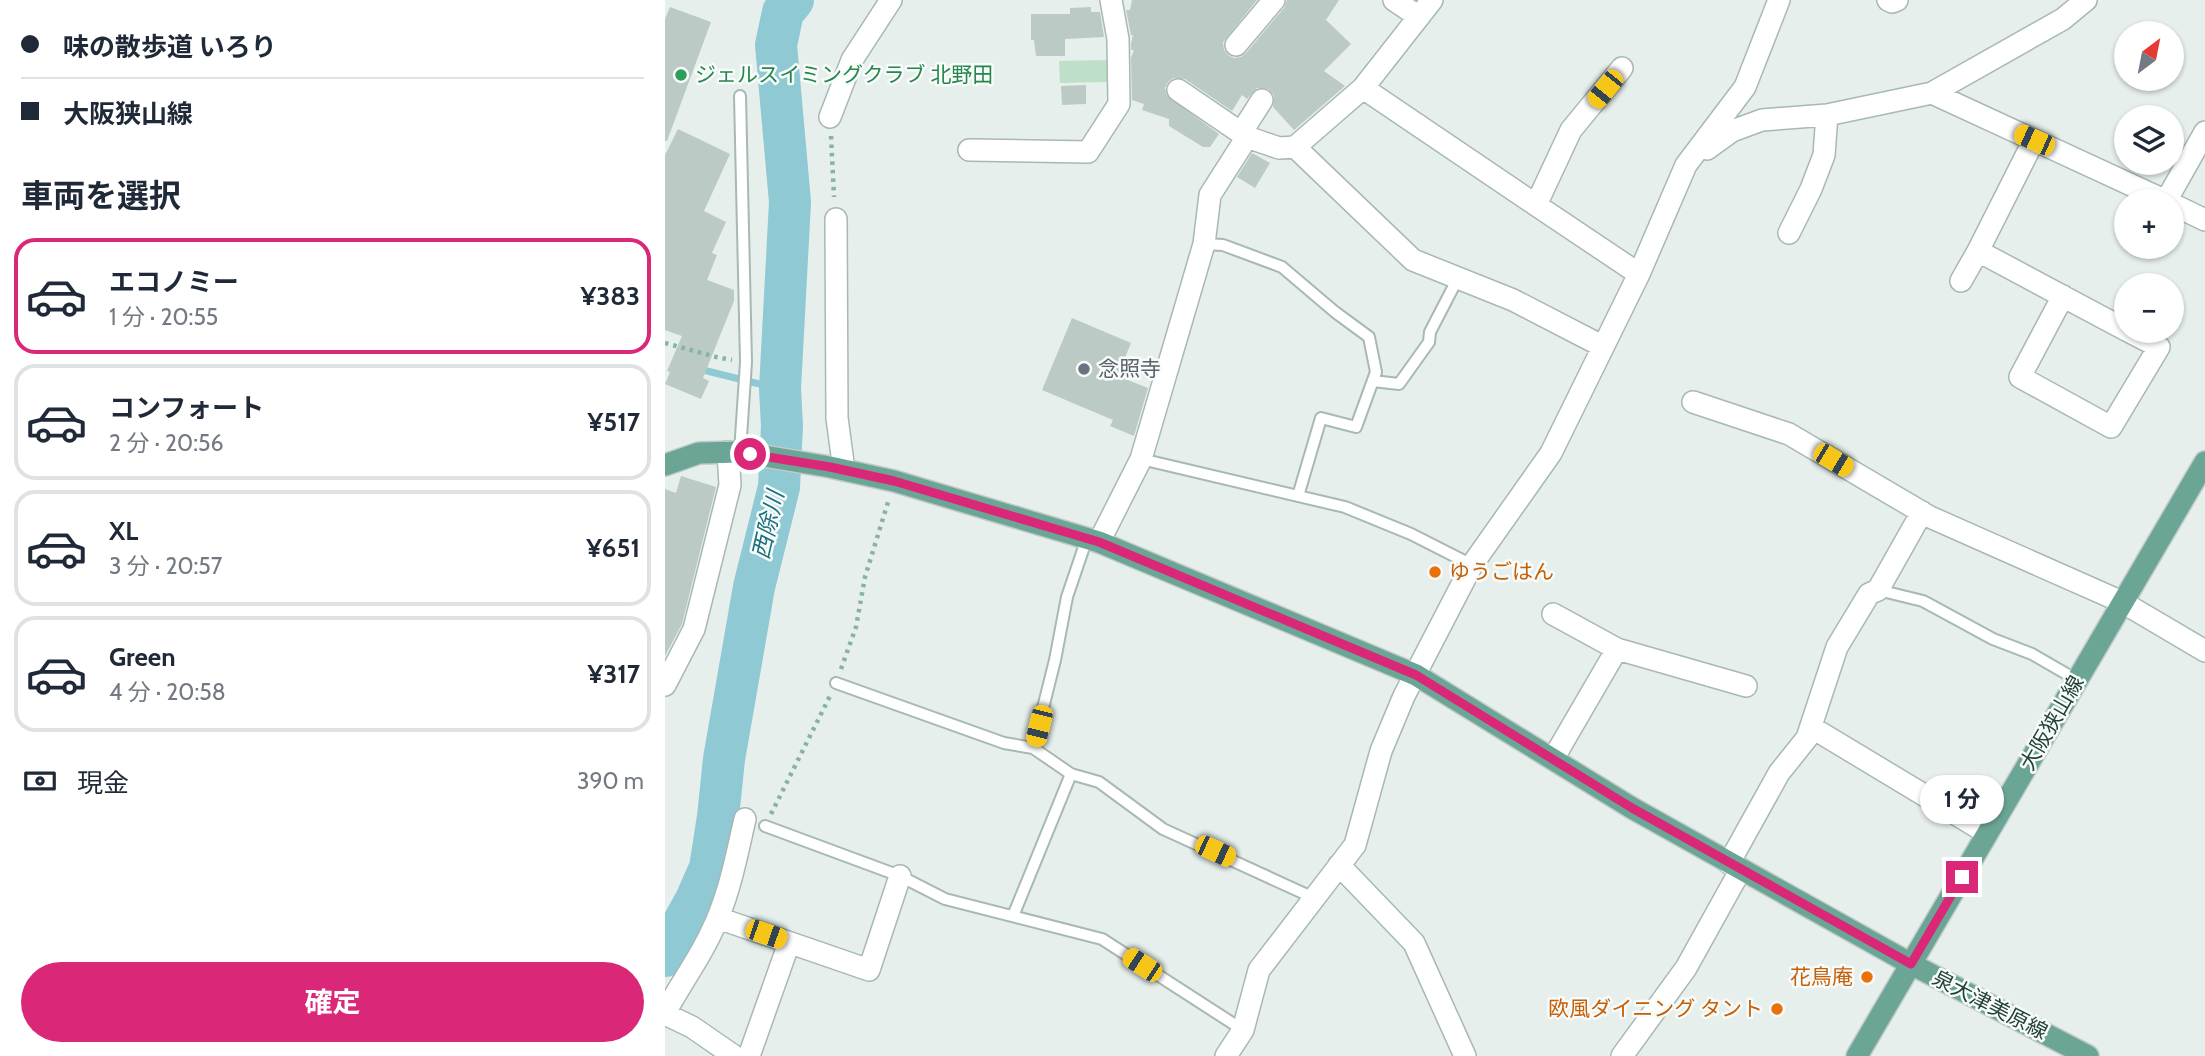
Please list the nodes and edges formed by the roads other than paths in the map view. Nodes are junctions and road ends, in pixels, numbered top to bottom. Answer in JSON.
{"nodes":[{"id":1,"x":891,"y":0,"type":"edge"},
{"id":2,"x":1111,"y":0,"type":"edge"},
{"id":3,"x":1273,"y":0,"type":"edge"},
{"id":4,"x":1394,"y":0,"type":"edge"},
{"id":5,"x":1779,"y":0,"type":"edge"},
{"id":6,"x":1888,"y":0,"type":"edge"},
{"id":7,"x":1897,"y":0,"type":"edge"},
{"id":8,"x":2086,"y":0,"type":"edge"},
{"id":9,"x":1425,"y":8,"type":"edge"},
{"id":10,"x":1236,"y":46,"type":"dead end"},
{"id":11,"x":1622,"y":68,"type":"dead end"},
{"id":12,"x":1745,"y":87,"type":"junction"},
{"id":13,"x":1363,"y":88,"type":"junction"},
{"id":14,"x":1178,"y":90,"type":"dead end"},
{"id":15,"x":1932,"y":93,"type":"junction"},
{"id":16,"x":740,"y":96,"type":"dead end"},
{"id":17,"x":1262,"y":100,"type":"dead end"},
{"id":18,"x":1827,"y":115,"type":"junction"},
{"id":19,"x":830,"y":117,"type":"road end"},
{"id":20,"x":1762,"y":120,"type":"junction"},
{"id":21,"x":2205,"y":132,"type":"edge"},
{"id":22,"x":1245,"y":135,"type":"junction"},
{"id":23,"x":2034,"y":140,"type":"junction"},
{"id":24,"x":1295,"y":146,"type":"junction"},
{"id":25,"x":969,"y":149,"type":"dead end"},
{"id":26,"x":1686,"y":165,"type":"junction"},
{"id":27,"x":2140,"y":189,"type":"edge"},
{"id":28,"x":2173,"y":189,"type":"edge"},
{"id":29,"x":1536,"y":205,"type":"junction"},
{"id":30,"x":2184,"y":210,"type":"edge"},
{"id":31,"x":835,"y":219,"type":"road end"},
{"id":32,"x":2205,"y":220,"type":"edge"},
{"id":33,"x":1789,"y":233,"type":"dead end"},
{"id":34,"x":1204,"y":244,"type":"junction"},
{"id":35,"x":1978,"y":251,"type":"junction"},
{"id":36,"x":1639,"y":274,"type":"junction"},
{"id":37,"x":1458,"y":278,"type":"junction"},
{"id":38,"x":1961,"y":281,"type":"dead end"},
{"id":39,"x":2063,"y":296,"type":"junction"},
{"id":40,"x":2114,"y":323,"type":"edge"},
{"id":41,"x":2151,"y":343,"type":"edge"},
{"id":42,"x":1602,"y":346,"type":"junction"},
{"id":43,"x":1373,"y":381,"type":"junction"},
{"id":44,"x":1693,"y":402,"type":"dead end"},
{"id":45,"x":739,"y":453,"type":"junction"},
{"id":46,"x":1141,"y":459,"type":"junction"},
{"id":47,"x":2205,"y":462,"type":"edge"},
{"id":48,"x":665,"y":465,"type":"edge"},
{"id":49,"x":837,"y":469,"type":"junction"},
{"id":50,"x":1298,"y":496,"type":"junction"},
{"id":51,"x":1922,"y":512,"type":"junction"},
{"id":52,"x":1093,"y":540,"type":"junction"},
{"id":53,"x":1472,"y":565,"type":"junction"},
{"id":54,"x":1878,"y":590,"type":"junction"},
{"id":55,"x":2122,"y":602,"type":"junction"},
{"id":56,"x":1553,"y":614,"type":"dead end"},
{"id":57,"x":2202,"y":641,"type":"edge"},
{"id":58,"x":1617,"y":649,"type":"junction"},
{"id":59,"x":1416,"y":675,"type":"junction"},
{"id":60,"x":2077,"y":680,"type":"junction"},
{"id":61,"x":837,"y":683,"type":"dead end"},
{"id":62,"x":665,"y":685,"type":"edge"},
{"id":63,"x":1746,"y":686,"type":"dead end"},
{"id":64,"x":1811,"y":727,"type":"junction"},
{"id":65,"x":1033,"y":748,"type":"junction"},
{"id":66,"x":1553,"y":759,"type":"junction"},
{"id":67,"x":1071,"y":774,"type":"junction"},
{"id":68,"x":755,"y":822,"type":"joint"},
{"id":69,"x":1987,"y":833,"type":"junction"},
{"id":70,"x":1339,"y":865,"type":"junction"},
{"id":71,"x":1735,"y":866,"type":"junction"},
{"id":72,"x":900,"y":876,"type":"junction"},
{"id":73,"x":1314,"y":898,"type":"junction"},
{"id":74,"x":1013,"y":916,"type":"junction"},
{"id":75,"x":718,"y":918,"type":"junction"},
{"id":76,"x":789,"y":943,"type":"junction"},
{"id":77,"x":1911,"y":964,"type":"junction"},
{"id":78,"x":665,"y":1013,"type":"edge"},
{"id":79,"x":1243,"y":1030,"type":"junction"},
{"id":80,"x":734,"y":1056,"type":"edge"},
{"id":81,"x":749,"y":1056,"type":"edge"},
{"id":82,"x":1226,"y":1056,"type":"edge"},
{"id":83,"x":1465,"y":1056,"type":"edge"},
{"id":84,"x":1622,"y":1056,"type":"edge"},
{"id":85,"x":1857,"y":1056,"type":"edge"},
{"id":86,"x":2088,"y":1056,"type":"edge"}],
"edges":[{"from":1,"to":19,"type":"street"},
{"from":2,"to":25,"type":"street"},
{"from":3,"to":10,"type":"street"},
{"from":4,"to":9,"type":"street"},
{"from":5,"to":12,"type":"street"},
{"from":6,"to":7,"type":"street"},
{"from":8,"to":15,"type":"street"},
{"from":9,"to":13,"type":"street"},
{"from":11,"to":29,"type":"street"},
{"from":12,"to":20,"type":"street"},
{"from":12,"to":26,"type":"street"},
{"from":13,"to":24,"type":"street"},
{"from":13,"to":29,"type":"street"},
{"from":14,"to":22,"type":"street"},
{"from":15,"to":18,"type":"street"},
{"from":15,"to":23,"type":"street"},
{"from":16,"to":45,"type":"lane"},
{"from":17,"to":22,"type":"street"},
{"from":18,"to":20,"type":"street"},
{"from":18,"to":33,"type":"street"},
{"from":20,"to":26,"type":"street"},
{"from":21,"to":28,"type":"street"},
{"from":22,"to":24,"type":"street"},
{"from":22,"to":34,"type":"street"},
{"from":23,"to":27,"type":"street"},
{"from":23,"to":35,"type":"street"},
{"from":24,"to":37,"type":"street"},
{"from":26,"to":36,"type":"street"},
{"from":29,"to":36,"type":"street"},
{"from":30,"to":32,"type":"street"},
{"from":31,"to":49,"type":"street"},
{"from":34,"to":43,"type":"lane"},
{"from":34,"to":46,"type":"street"},
{"from":35,"to":38,"type":"street"},
{"from":35,"to":39,"type":"street"},
{"from":36,"to":42,"type":"street"},
{"from":37,"to":42,"type":"street"},
{"from":37,"to":43,"type":"lane"},
{"from":39,"to":40,"type":"street"},
{"from":39,"to":41,"type":"street"},
{"from":42,"to":53,"type":"street"},
{"from":43,"to":50,"type":"lane"},
{"from":44,"to":51,"type":"street"},
{"from":45,"to":48,"type":"main road","name":"泉大津美原線"},
{"from":45,"to":49,"type":"main road","name":"泉大津美原線"},
{"from":45,"to":62,"type":"street"},
{"from":46,"to":50,"type":"lane"},
{"from":46,"to":52,"type":"street"},
{"from":47,"to":55,"type":"main road","name":"大阪狭山線"},
{"from":49,"to":52,"type":"main road","name":"泉大津美原線"},
{"from":50,"to":53,"type":"lane"},
{"from":51,"to":54,"type":"street"},
{"from":51,"to":55,"type":"street"},
{"from":52,"to":59,"type":"main road","name":"泉大津美原線"},
{"from":52,"to":65,"type":"lane"},
{"from":53,"to":59,"type":"street"},
{"from":54,"to":60,"type":"lane"},
{"from":54,"to":64,"type":"street"},
{"from":55,"to":57,"type":"street"},
{"from":55,"to":60,"type":"main road","name":"大阪狭山線"},
{"from":56,"to":58,"type":"street"},
{"from":58,"to":63,"type":"street"},
{"from":58,"to":66,"type":"street"},
{"from":59,"to":66,"type":"main road","name":"泉大津美原線"},
{"from":59,"to":70,"type":"street"},
{"from":60,"to":69,"type":"main road","name":"大阪狭山線"},
{"from":61,"to":65,"type":"lane"},
{"from":64,"to":69,"type":"street"},
{"from":64,"to":71,"type":"street"},
{"from":65,"to":67,"type":"lane"},
{"from":66,"to":71,"type":"main road","name":"泉大津美原線"},
{"from":67,"to":73,"type":"lane"},
{"from":67,"to":74,"type":"lane"},
{"from":68,"to":72,"type":"lane"},
{"from":68,"to":75,"type":"street"},
{"from":69,"to":77,"type":"main road","name":"大阪狭山線"},
{"from":70,"to":73,"type":"street"},
{"from":70,"to":83,"type":"street"},
{"from":71,"to":77,"type":"main road","name":"泉大津美原線"},
{"from":71,"to":84,"type":"street"},
{"from":72,"to":74,"type":"lane"},
{"from":72,"to":76,"type":"street"},
{"from":73,"to":79,"type":"street"},
{"from":74,"to":79,"type":"lane"},
{"from":75,"to":76,"type":"street"},
{"from":75,"to":78,"type":"street"},
{"from":76,"to":81,"type":"street"},
{"from":77,"to":85,"type":"main road","name":"大阪狭山線"},
{"from":77,"to":86,"type":"main road","name":"泉大津美原線"},
{"from":78,"to":80,"type":"street"},
{"from":79,"to":82,"type":"street"}]}
